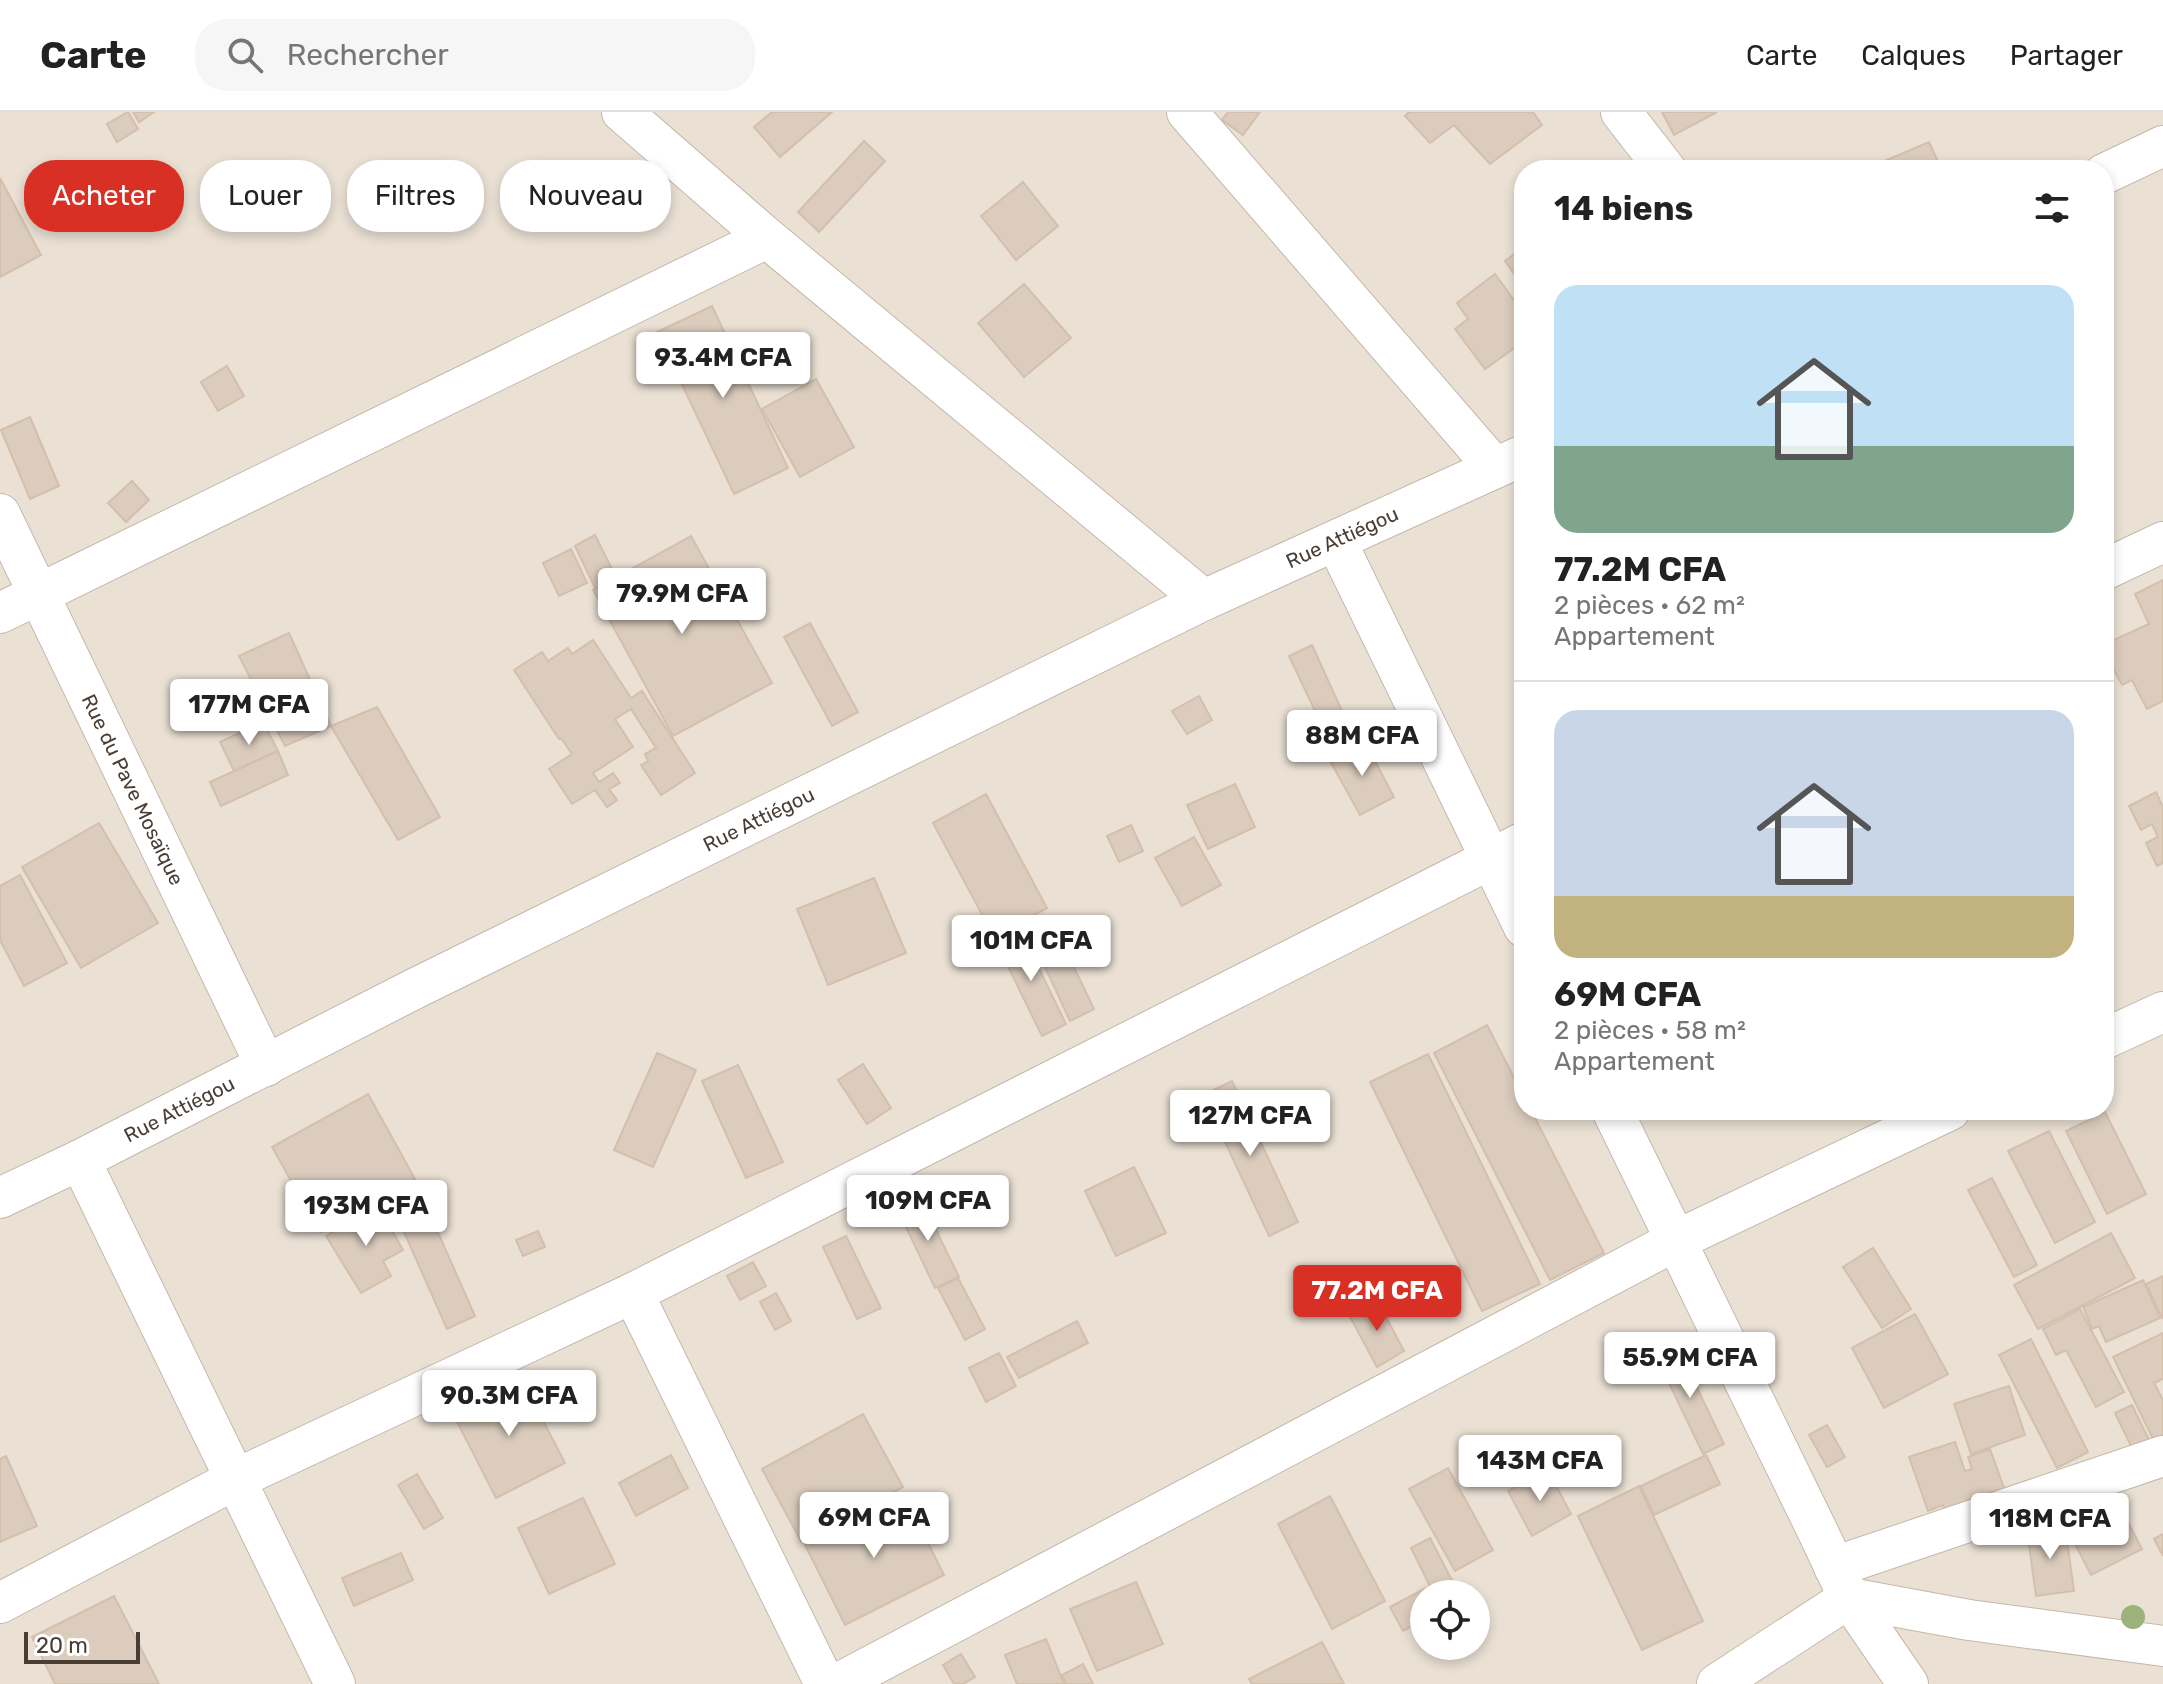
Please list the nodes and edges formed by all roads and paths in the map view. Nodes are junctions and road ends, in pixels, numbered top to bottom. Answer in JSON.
{"nodes":[{"id":1,"x":622,"y":112,"type":"edge"},
{"id":2,"x":1187,"y":112,"type":"edge"},
{"id":3,"x":1621,"y":112,"type":"edge"},
{"id":4,"x":2163,"y":146,"type":"edge"},
{"id":5,"x":1658,"y":160,"type":"edge"},
{"id":6,"x":2114,"y":169,"type":"edge"},
{"id":7,"x":767,"y":238,"type":"junction"},
{"id":8,"x":1509,"y":462,"type":"edge"},
{"id":9,"x":0,"y":514,"type":"edge"},
{"id":10,"x":1336,"y":541,"type":"junction"},
{"id":11,"x":2163,"y":542,"type":"edge"},
{"id":12,"x":2114,"y":565,"type":"edge"},
{"id":13,"x":39,"y":596,"type":"junction"},
{"id":14,"x":1204,"y":600,"type":"junction"},
{"id":15,"x":0,"y":613,"type":"edge"},
{"id":16,"x":1507,"y":850,"type":"edge"},
{"id":17,"x":1514,"y":882,"type":"edge"},
{"id":18,"x":2163,"y":1012,"type":"edge"},
{"id":19,"x":2114,"y":1034,"type":"edge"},
{"id":20,"x":266,"y":1066,"type":"junction"},
{"id":21,"x":1617,"y":1120,"type":"edge"},
{"id":22,"x":1929,"y":1120,"type":"edge"},
{"id":23,"x":80,"y":1160,"type":"junction"},
{"id":24,"x":0,"y":1198,"type":"edge"},
{"id":25,"x":1675,"y":1241,"type":"junction"},
{"id":26,"x":633,"y":1293,"type":"junction"},
{"id":27,"x":2163,"y":1456,"type":"edge"},
{"id":28,"x":234,"y":1480,"type":"junction"},
{"id":29,"x":1841,"y":1583,"type":"junction"},
{"id":30,"x":0,"y":1603,"type":"edge"},
{"id":31,"x":2163,"y":1646,"type":"edge"},
{"id":32,"x":335,"y":1684,"type":"edge"},
{"id":33,"x":825,"y":1684,"type":"edge"},
{"id":34,"x":837,"y":1684,"type":"edge"},
{"id":35,"x":1717,"y":1684,"type":"edge"},
{"id":36,"x":1908,"y":1684,"type":"edge"}],
"edges":[{"from":1,"to":7,"type":"street"},
{"from":2,"to":8,"type":"street"},
{"from":3,"to":5,"type":"street"},
{"from":4,"to":6,"type":"street"},
{"from":7,"to":13,"type":"street"},
{"from":7,"to":14,"type":"street"},
{"from":8,"to":10,"type":"street","name":"Rue Attiégou"},
{"from":9,"to":13,"type":"street","name":"Rue du Pave Mosaïque"},
{"from":10,"to":14,"type":"street","name":"Rue Attiégou"},
{"from":10,"to":16,"type":"street"},
{"from":11,"to":12,"type":"street"},
{"from":13,"to":15,"type":"street"},
{"from":13,"to":20,"type":"street","name":"Rue du Pave Mosaïque"},
{"from":14,"to":20,"type":"street","name":"Rue Attiégou"},
{"from":16,"to":17,"type":"street"},
{"from":16,"to":26,"type":"street"},
{"from":18,"to":19,"type":"street"},
{"from":20,"to":23,"type":"street","name":"Rue Attiégou"},
{"from":21,"to":25,"type":"street"},
{"from":22,"to":25,"type":"street"},
{"from":23,"to":24,"type":"street","name":"Rue Attiégou"},
{"from":23,"to":28,"type":"street"},
{"from":25,"to":29,"type":"street"},
{"from":25,"to":34,"type":"street"},
{"from":26,"to":28,"type":"street"},
{"from":26,"to":33,"type":"street"},
{"from":27,"to":29,"type":"street"},
{"from":28,"to":30,"type":"street"},
{"from":28,"to":32,"type":"street"},
{"from":29,"to":31,"type":"street"},
{"from":29,"to":35,"type":"street"},
{"from":29,"to":36,"type":"street"}]}
